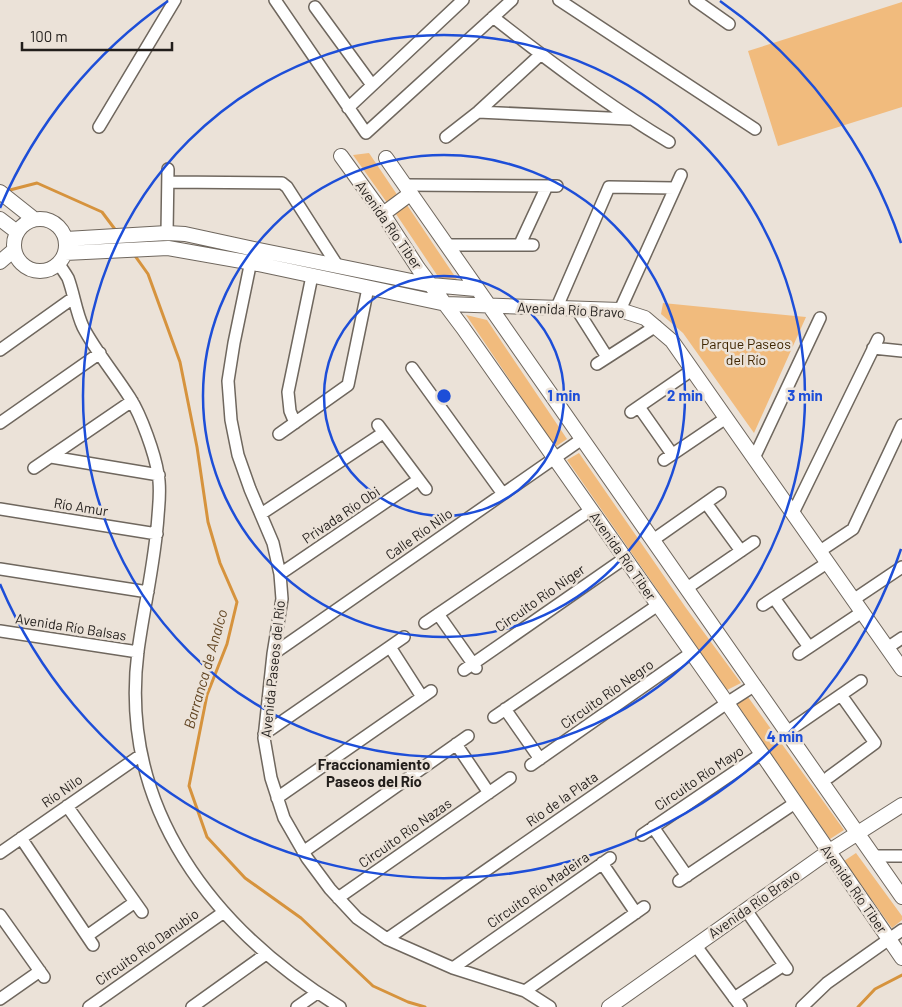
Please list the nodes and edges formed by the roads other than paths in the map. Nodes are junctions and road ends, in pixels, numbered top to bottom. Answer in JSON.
{"nodes":[{"id":1,"x":175,"y":0,"type":"edge"},
{"id":2,"x":275,"y":0,"type":"edge"},
{"id":3,"x":464,"y":0,"type":"edge"},
{"id":4,"x":512,"y":0,"type":"edge"},
{"id":5,"x":559,"y":0,"type":"edge"},
{"id":6,"x":695,"y":0,"type":"edge"},
{"id":7,"x":315,"y":7,"type":"dead end"},
{"id":8,"x":493,"y":17,"type":"junction"},
{"id":9,"x":729,"y":24,"type":"dead end"},
{"id":10,"x":540,"y":55,"type":"junction"},
{"id":11,"x":372,"y":85,"type":"junction"},
{"id":12,"x":348,"y":108,"type":"junction"},
{"id":13,"x":478,"y":112,"type":"junction"},
{"id":14,"x":630,"y":119,"type":"junction"},
{"id":15,"x":99,"y":127,"type":"dead end"},
{"id":16,"x":756,"y":129,"type":"dead end"},
{"id":17,"x":446,"y":137,"type":"dead end"},
{"id":18,"x":669,"y":142,"type":"dead end"},
{"id":19,"x":341,"y":156,"type":"dead end"},
{"id":20,"x":386,"y":158,"type":"dead end"},
{"id":21,"x":168,"y":169,"type":"dead end"},
{"id":22,"x":681,"y":175,"type":"dead end"},
{"id":23,"x":168,"y":182,"type":"junction"},
{"id":24,"x":674,"y":188,"type":"junction"},
{"id":25,"x":408,"y":190,"type":"junction"},
{"id":26,"x":0,"y":192,"type":"edge"},
{"id":27,"x":383,"y":214,"type":"junction"},
{"id":28,"x":0,"y":219,"type":"edge"},
{"id":29,"x":34,"y":219,"type":"junction"},
{"id":30,"x":17,"y":232,"type":"junction"},
{"id":31,"x":167,"y":233,"type":"junction"},
{"id":32,"x":520,"y":244,"type":"junction"},
{"id":33,"x":448,"y":245,"type":"junction"},
{"id":34,"x":533,"y":245,"type":"dead end"},
{"id":35,"x":14,"y":250,"type":"junction"},
{"id":36,"x":63,"y":252,"type":"junction"},
{"id":37,"x":252,"y":256,"type":"junction"},
{"id":38,"x":0,"y":262,"type":"edge"},
{"id":39,"x":337,"y":265,"type":"junction"},
{"id":40,"x":312,"y":276,"type":"junction"},
{"id":41,"x":431,"y":285,"type":"junction"},
{"id":42,"x":368,"y":288,"type":"junction"},
{"id":43,"x":476,"y":289,"type":"junction"},
{"id":44,"x":73,"y":298,"type":"junction"},
{"id":45,"x":446,"y":304,"type":"junction"},
{"id":46,"x":488,"y":307,"type":"junction"},
{"id":47,"x":557,"y":307,"type":"junction"},
{"id":48,"x":576,"y":308,"type":"junction"},
{"id":49,"x":620,"y":310,"type":"junction"},
{"id":50,"x":820,"y":318,"type":"dead end"},
{"id":51,"x":656,"y":326,"type":"junction"},
{"id":52,"x":0,"y":350,"type":"edge"},
{"id":53,"x":902,"y":351,"type":"edge"},
{"id":54,"x":100,"y":353,"type":"junction"},
{"id":55,"x":607,"y":357,"type":"junction"},
{"id":56,"x":597,"y":364,"type":"dead end"},
{"id":57,"x":412,"y":368,"type":"dead end"},
{"id":58,"x":692,"y":370,"type":"junction"},
{"id":59,"x":132,"y":401,"type":"junction"},
{"id":60,"x":726,"y":418,"type":"junction"},
{"id":61,"x":0,"y":423,"type":"edge"},
{"id":62,"x":295,"y":423,"type":"junction"},
{"id":63,"x":902,"y":425,"type":"edge"},
{"id":64,"x":279,"y":434,"type":"dead end"},
{"id":65,"x":582,"y":439,"type":"junction"},
{"id":66,"x":51,"y":457,"type":"junction"},
{"id":67,"x":554,"y":458,"type":"junction"},
{"id":68,"x":754,"y":458,"type":"junction"},
{"id":69,"x":34,"y":468,"type":"dead end"},
{"id":70,"x":158,"y":475,"type":"junction"},
{"id":71,"x":720,"y":493,"type":"dead end"},
{"id":72,"x":503,"y":494,"type":"junction"},
{"id":73,"x":706,"y":502,"type":"junction"},
{"id":74,"x":0,"y":509,"type":"edge"},
{"id":75,"x":591,"y":510,"type":"junction"},
{"id":76,"x":793,"y":513,"type":"junction"},
{"id":77,"x":262,"y":514,"type":"junction"},
{"id":78,"x":157,"y":534,"type":"junction"},
{"id":79,"x":653,"y":540,"type":"junction"},
{"id":80,"x":754,"y":542,"type":"dead end"},
{"id":81,"x":741,"y":551,"type":"junction"},
{"id":82,"x":824,"y":557,"type":"junction"},
{"id":83,"x":625,"y":558,"type":"junction"},
{"id":84,"x":902,"y":567,"type":"edge"},
{"id":85,"x":0,"y":568,"type":"edge"},
{"id":86,"x":280,"y":574,"type":"junction"},
{"id":87,"x":687,"y":588,"type":"junction"},
{"id":88,"x":148,"y":592,"type":"junction"},
{"id":89,"x":774,"y":598,"type":"junction"},
{"id":90,"x":854,"y":600,"type":"junction"},
{"id":91,"x":658,"y":605,"type":"junction"},
{"id":92,"x":763,"y":605,"type":"dead end"},
{"id":93,"x":862,"y":612,"type":"junction"},
{"id":94,"x":438,"y":614,"type":"junction"},
{"id":95,"x":425,"y":623,"type":"dead end"},
{"id":96,"x":0,"y":632,"type":"edge"},
{"id":97,"x":404,"y":637,"type":"dead end"},
{"id":98,"x":902,"y":638,"type":"edge"},
{"id":99,"x":390,"y":647,"type":"junction"},
{"id":100,"x":809,"y":647,"type":"junction"},
{"id":101,"x":887,"y":648,"type":"junction"},
{"id":102,"x":138,"y":652,"type":"junction"},
{"id":103,"x":692,"y":653,"type":"junction"},
{"id":104,"x":273,"y":654,"type":"junction"},
{"id":105,"x":799,"y":654,"type":"dead end"},
{"id":106,"x":902,"y":669,"type":"edge"},
{"id":107,"x":861,"y":682,"type":"dead end"},
{"id":108,"x":755,"y":685,"type":"junction"},
{"id":109,"x":841,"y":695,"type":"junction"},
{"id":110,"x":727,"y":703,"type":"junction"},
{"id":111,"x":505,"y":709,"type":"junction"},
{"id":112,"x":494,"y":717,"type":"dead end"},
{"id":113,"x":787,"y":732,"type":"junction"},
{"id":114,"x":264,"y":734,"type":"junction"},
{"id":115,"x":468,"y":736,"type":"dead end"},
{"id":116,"x":456,"y":744,"type":"junction"},
{"id":117,"x":761,"y":754,"type":"junction"},
{"id":118,"x":140,"y":755,"type":"junction"},
{"id":119,"x":829,"y":777,"type":"dead end"},
{"id":120,"x":510,"y":778,"type":"dead end"},
{"id":121,"x":489,"y":793,"type":"junction"},
{"id":122,"x":277,"y":798,"type":"junction"},
{"id":123,"x":795,"y":803,"type":"junction"},
{"id":124,"x":902,"y":805,"type":"edge"},
{"id":125,"x":67,"y":806,"type":"junction"},
{"id":126,"x":653,"y":827,"type":"junction"},
{"id":127,"x":642,"y":834,"type":"dead end"},
{"id":128,"x":858,"y":834,"type":"junction"},
{"id":129,"x":21,"y":838,"type":"junction"},
{"id":130,"x":0,"y":852,"type":"edge"},
{"id":131,"x":303,"y":852,"type":"junction"},
{"id":132,"x":828,"y":852,"type":"junction"},
{"id":133,"x":873,"y":856,"type":"junction"},
{"id":134,"x":902,"y":856,"type":"edge"},
{"id":135,"x":902,"y":897,"type":"edge"},
{"id":136,"x":338,"y":898,"type":"junction"},
{"id":137,"x":135,"y":902,"type":"junction"},
{"id":138,"x":746,"y":910,"type":"junction"},
{"id":139,"x":142,"y":912,"type":"dead end"},
{"id":140,"x":224,"y":912,"type":"junction"},
{"id":141,"x":2,"y":921,"type":"edge"},
{"id":142,"x":902,"y":930,"type":"edge"},
{"id":143,"x":387,"y":939,"type":"junction"},
{"id":144,"x":696,"y":946,"type":"junction"},
{"id":145,"x":896,"y":949,"type":"edge"},
{"id":146,"x":266,"y":954,"type":"junction"},
{"id":147,"x":453,"y":968,"type":"junction"},
{"id":148,"x":525,"y":992,"type":"junction"},
{"id":149,"x":317,"y":993,"type":"junction"},
{"id":150,"x":0,"y":999,"type":"edge"},
{"id":151,"x":737,"y":1002,"type":"edge"},
{"id":152,"x":88,"y":1007,"type":"edge"},
{"id":153,"x":192,"y":1007,"type":"edge"},
{"id":154,"x":297,"y":1007,"type":"edge"},
{"id":155,"x":340,"y":1007,"type":"edge"},
{"id":156,"x":550,"y":1007,"type":"edge"},
{"id":157,"x":609,"y":1007,"type":"edge"},
{"id":158,"x":802,"y":1007,"type":"edge"}],
"edges":[{"from":1,"to":15,"type":"street"},
{"from":2,"to":12,"type":"street"},
{"from":3,"to":11,"type":"street"},
{"from":4,"to":8,"type":"street"},
{"from":5,"to":16,"type":"street"},
{"from":6,"to":9,"type":"street"},
{"from":7,"to":11,"type":"street"},
{"from":8,"to":10,"type":"street"},
{"from":8,"to":12,"type":"street"},
{"from":10,"to":13,"type":"street"},
{"from":10,"to":14,"type":"street"},
{"from":11,"to":12,"type":"street"},
{"from":13,"to":14,"type":"street"},
{"from":13,"to":17,"type":"street"},
{"from":14,"to":18,"type":"street"},
{"from":19,"to":27,"type":"street","name":"Avenida Río Tiber"},
{"from":20,"to":25,"type":"street"},
{"from":21,"to":23,"type":"street"},
{"from":22,"to":24,"type":"street"},
{"from":23,"to":31,"type":"street"},
{"from":23,"to":39,"type":"street"},
{"from":24,"to":47,"type":"street"},
{"from":24,"to":49,"type":"street"},
{"from":25,"to":27,"type":"street"},
{"from":25,"to":32,"type":"street"},
{"from":25,"to":33,"type":"street"},
{"from":26,"to":29,"type":"street"},
{"from":27,"to":41,"type":"street","name":"Avenida Río Tiber"},
{"from":28,"to":30,"type":"street"},
{"from":29,"to":30,"type":"street"},
{"from":29,"to":36,"type":"street"},
{"from":30,"to":35,"type":"street"},
{"from":31,"to":36,"type":"street","name":"Avenida Río Bravo"},
{"from":31,"to":37,"type":"street","name":"Avenida Río Bravo"},
{"from":32,"to":33,"type":"street"},
{"from":32,"to":34,"type":"street"},
{"from":33,"to":43,"type":"street"},
{"from":35,"to":36,"type":"street"},
{"from":35,"to":38,"type":"street"},
{"from":36,"to":37,"type":"street","name":"Avenida Río Bravo"},
{"from":36,"to":44,"type":"street"},
{"from":37,"to":39,"type":"street","name":"Avenida Río Bravo"},
{"from":37,"to":40,"type":"street","name":"Avenida Río Bravo"},
{"from":37,"to":77,"type":"street","name":"Avenida Paseos del Río"},
{"from":39,"to":41,"type":"street","name":"Avenida Río Bravo"},
{"from":40,"to":42,"type":"street","name":"Avenida Río Bravo"},
{"from":40,"to":62,"type":"street"},
{"from":41,"to":43,"type":"street","name":"Avenida Río Bravo"},
{"from":41,"to":45,"type":"street","name":"Avenida Río Tiber"},
{"from":42,"to":45,"type":"street","name":"Avenida Río Bravo"},
{"from":42,"to":62,"type":"street"},
{"from":43,"to":46,"type":"street"},
{"from":44,"to":52,"type":"street"},
{"from":44,"to":54,"type":"street"},
{"from":45,"to":46,"type":"street","name":"Avenida Río Bravo"},
{"from":45,"to":67,"type":"street","name":"Avenida Río Tiber"},
{"from":46,"to":47,"type":"street","name":"Avenida Río Bravo"},
{"from":46,"to":65,"type":"street"},
{"from":47,"to":48,"type":"street","name":"Avenida Río Bravo"},
{"from":48,"to":49,"type":"street","name":"Avenida Río Bravo"},
{"from":48,"to":55,"type":"street"},
{"from":49,"to":51,"type":"street","name":"Avenida Río Bravo"},
{"from":50,"to":68,"type":"street"},
{"from":51,"to":55,"type":"street"},
{"from":51,"to":58,"type":"street","name":"Avenida Río Bravo"},
{"from":53,"to":76,"type":"street"},
{"from":54,"to":59,"type":"street"},
{"from":54,"to":61,"type":"street"},
{"from":55,"to":56,"type":"street"},
{"from":57,"to":72,"type":"street"},
{"from":58,"to":60,"type":"street","name":"Avenida Río Bravo"},
{"from":58,"to":60,"type":"street"},
{"from":59,"to":66,"type":"street"},
{"from":59,"to":70,"type":"street"},
{"from":60,"to":68,"type":"street","name":"Avenida Río Bravo"},
{"from":62,"to":64,"type":"street"},
{"from":63,"to":82,"type":"street"},
{"from":65,"to":67,"type":"street","name":"Calle Río Nilo"},
{"from":65,"to":79,"type":"street"},
{"from":66,"to":69,"type":"street"},
{"from":66,"to":70,"type":"street"},
{"from":67,"to":72,"type":"street","name":"Calle Río Nilo"},
{"from":67,"to":75,"type":"street","name":"Avenida Río Tiber"},
{"from":68,"to":76,"type":"street","name":"Avenida Río Bravo"},
{"from":70,"to":78,"type":"street"},
{"from":71,"to":73,"type":"street"},
{"from":72,"to":104,"type":"street","name":"Calle Río Nilo"},
{"from":73,"to":79,"type":"street"},
{"from":73,"to":81,"type":"street"},
{"from":74,"to":78,"type":"street","name":"Río Amur"},
{"from":75,"to":83,"type":"street","name":"Avenida Río Tiber"},
{"from":75,"to":94,"type":"street"},
{"from":76,"to":82,"type":"street","name":"Avenida Río Bravo"},
{"from":77,"to":86,"type":"street","name":"Avenida Paseos del Río"},
{"from":77,"to":86,"type":"street","name":"Privada Río Obi"},
{"from":78,"to":88,"type":"street"},
{"from":79,"to":87,"type":"street"},
{"from":80,"to":81,"type":"street"},
{"from":81,"to":87,"type":"street"},
{"from":82,"to":89,"type":"street"},
{"from":82,"to":90,"type":"street","name":"Avenida Río Bravo"},
{"from":83,"to":91,"type":"street","name":"Avenida Río Tiber"},
{"from":83,"to":94,"type":"street","name":"Circuito Río Niger"},
{"from":84,"to":90,"type":"street"},
{"from":85,"to":88,"type":"street"},
{"from":86,"to":104,"type":"street","name":"Avenida Paseos del Río"},
{"from":87,"to":108,"type":"street"},
{"from":88,"to":102,"type":"street"},
{"from":89,"to":92,"type":"street"},
{"from":89,"to":100,"type":"street"},
{"from":90,"to":93,"type":"street","name":"Avenida Río Bravo"},
{"from":91,"to":103,"type":"street","name":"Avenida Río Tiber"},
{"from":91,"to":111,"type":"street"},
{"from":93,"to":100,"type":"street"},
{"from":93,"to":101,"type":"street","name":"Avenida Río Bravo"},
{"from":94,"to":95,"type":"street"},
{"from":96,"to":102,"type":"street","name":"Avenida Río Balsas"},
{"from":97,"to":99,"type":"street"},
{"from":98,"to":101,"type":"street"},
{"from":99,"to":114,"type":"street"},
{"from":99,"to":122,"type":"street"},
{"from":100,"to":105,"type":"street"},
{"from":101,"to":106,"type":"street","name":"Avenida Río Bravo"},
{"from":102,"to":118,"type":"street"},
{"from":103,"to":110,"type":"street","name":"Avenida Río Tiber"},
{"from":103,"to":111,"type":"street","name":"Circuito Río Negro"},
{"from":104,"to":114,"type":"street","name":"Avenida Paseos del Río"},
{"from":107,"to":109,"type":"street"},
{"from":108,"to":110,"type":"street","name":"Río de la Plata"},
{"from":108,"to":113,"type":"street"},
{"from":109,"to":113,"type":"street"},
{"from":109,"to":119,"type":"street"},
{"from":110,"to":117,"type":"street","name":"Avenida Río Tiber"},
{"from":110,"to":143,"type":"street","name":"Río de la Plata"},
{"from":111,"to":112,"type":"street"},
{"from":113,"to":128,"type":"street"},
{"from":114,"to":122,"type":"street","name":"Avenida Paseos del Río"},
{"from":115,"to":116,"type":"street"},
{"from":116,"to":121,"type":"street"},
{"from":116,"to":131,"type":"street"},
{"from":117,"to":123,"type":"street","name":"Avenida Río Tiber"},
{"from":117,"to":126,"type":"street","name":"Circuito Río Mayo"},
{"from":118,"to":125,"type":"street","name":"Río Nilo"},
{"from":118,"to":140,"type":"street"},
{"from":120,"to":121,"type":"street","name":"Circuito Río Nazas"},
{"from":121,"to":136,"type":"street","name":"Circuito Río Nazas"},
{"from":122,"to":131,"type":"street","name":"Avenida Paseos del Río"},
{"from":123,"to":126,"type":"street","name":"Circuito Río Mayo"},
{"from":123,"to":132,"type":"street","name":"Avenida Río Tiber"},
{"from":124,"to":128,"type":"street","name":"Avenida Río Bravo"},
{"from":125,"to":129,"type":"street","name":"Río Nilo"},
{"from":125,"to":137,"type":"street"},
{"from":126,"to":127,"type":"street","name":"Circuito Río Mayo"},
{"from":128,"to":132,"type":"street","name":"Avenida Río Bravo"},
{"from":128,"to":133,"type":"street"},
{"from":129,"to":130,"type":"street","name":"Río Nilo"},
{"from":129,"to":137,"type":"street"},
{"from":131,"to":136,"type":"street","name":"Avenida Paseos del Río"},
{"from":132,"to":138,"type":"street","name":"Avenida Río Bravo"},
{"from":132,"to":145,"type":"street","name":"Avenida Río Tiber"},
{"from":133,"to":134,"type":"street"},
{"from":133,"to":135,"type":"street"},
{"from":136,"to":143,"type":"street","name":"Avenida Paseos del Río"},
{"from":137,"to":139,"type":"street"},
{"from":138,"to":144,"type":"street","name":"Avenida Río Bravo"},
{"from":138,"to":151,"type":"street"},
{"from":140,"to":146,"type":"street"},
{"from":140,"to":152,"type":"street","name":"Circuito Río Danubio"},
{"from":141,"to":150,"type":"street"},
{"from":142,"to":145,"type":"street"},
{"from":143,"to":147,"type":"street","name":"Avenida Paseos del Río"},
{"from":144,"to":151,"type":"street"},
{"from":144,"to":157,"type":"street","name":"Avenida Río Bravo"},
{"from":145,"to":158,"type":"street"},
{"from":146,"to":149,"type":"street"},
{"from":146,"to":153,"type":"street"},
{"from":147,"to":148,"type":"street","name":"Avenida Paseos del Río"},
{"from":147,"to":148,"type":"street","name":"Circuito Río Madeira"},
{"from":148,"to":156,"type":"street","name":"Avenida Paseos del Río"},
{"from":149,"to":154,"type":"street"},
{"from":149,"to":155,"type":"street"}]}
